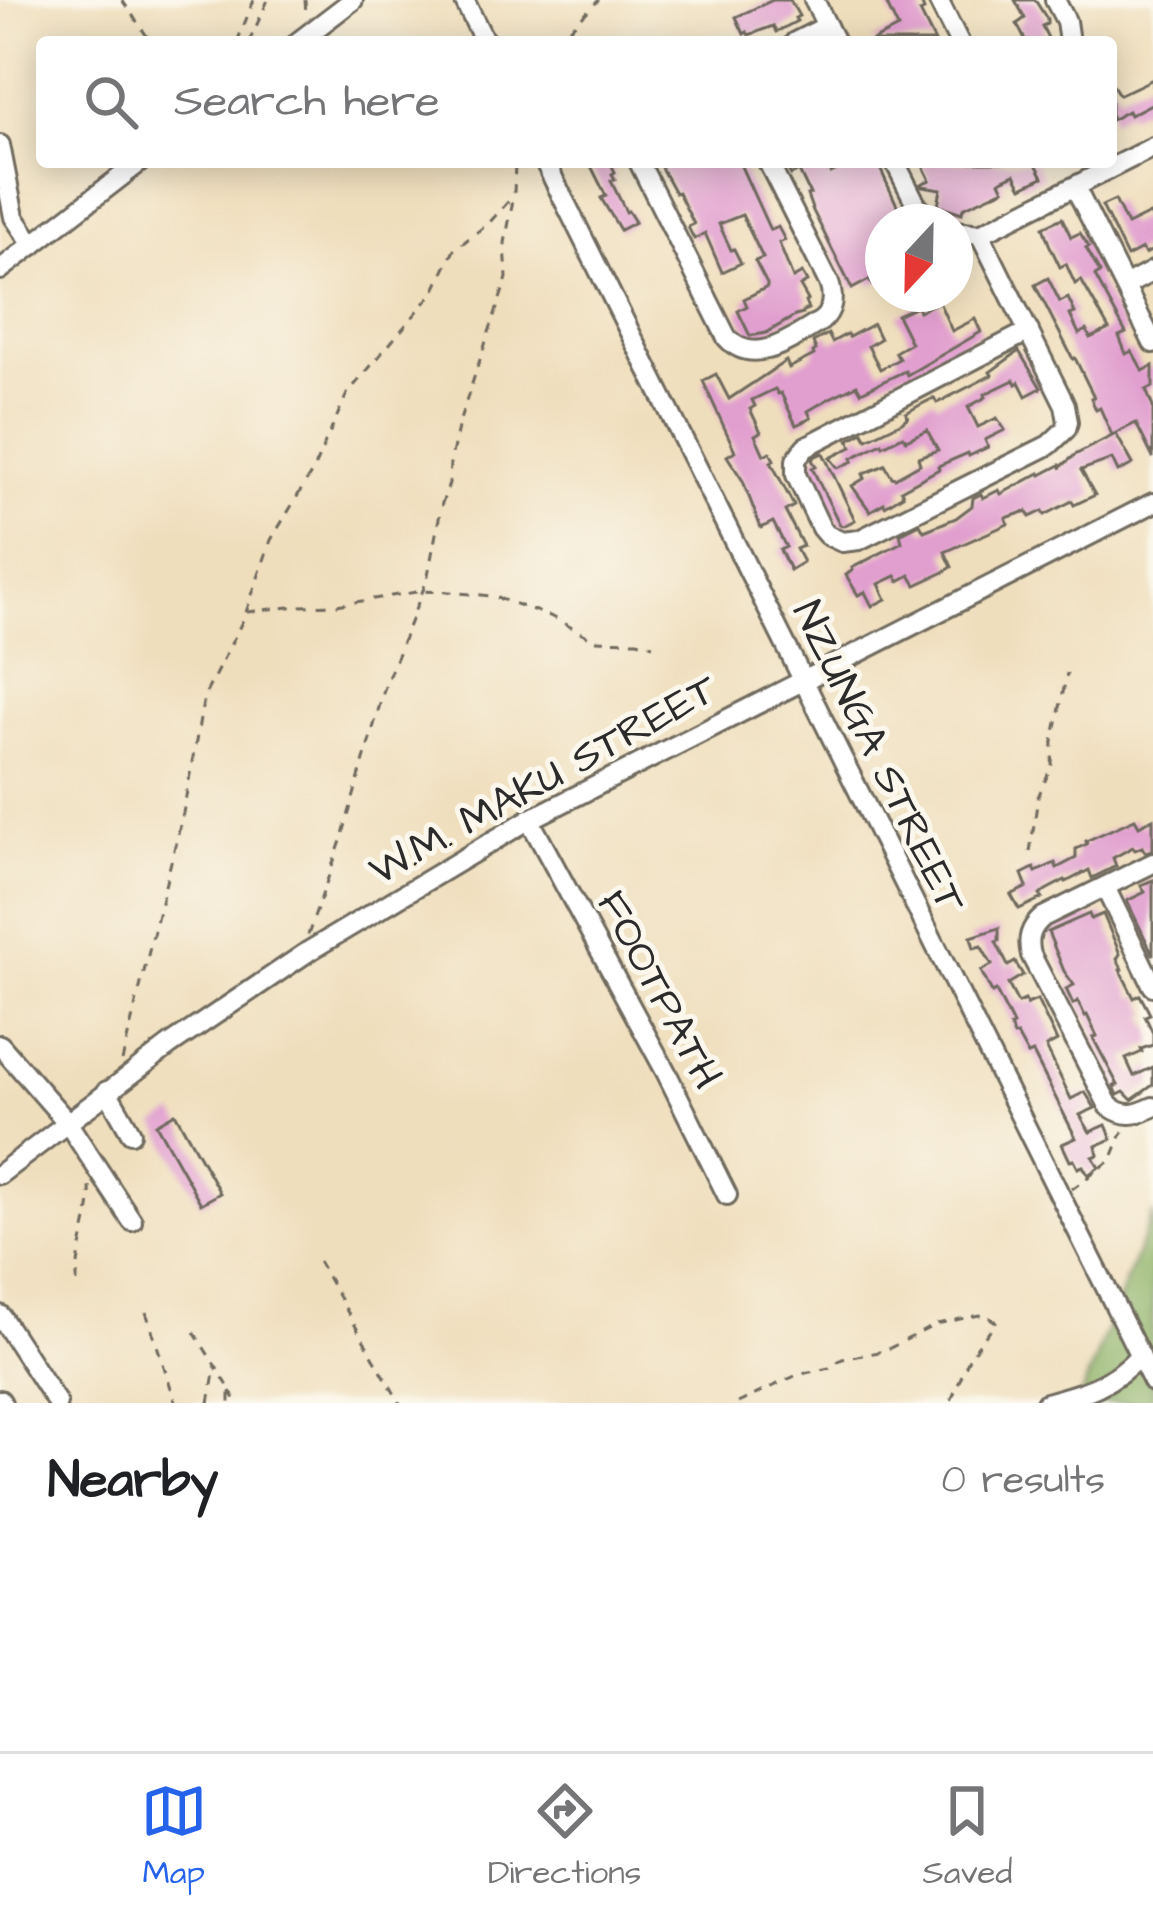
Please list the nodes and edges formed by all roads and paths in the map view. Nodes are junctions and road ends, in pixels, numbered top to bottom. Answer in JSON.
{"nodes":[{"id":1,"x":122,"y":0,"type":"edge"},
{"id":2,"x":254,"y":0,"type":"edge"},
{"id":3,"x":268,"y":0,"type":"edge"},
{"id":4,"x":353,"y":0,"type":"edge"},
{"id":5,"x":464,"y":0,"type":"edge"},
{"id":6,"x":599,"y":0,"type":"edge"},
{"id":7,"x":814,"y":0,"type":"edge"},
{"id":8,"x":938,"y":0,"type":"edge"},
{"id":9,"x":1055,"y":0,"type":"edge"},
{"id":10,"x":831,"y":34,"type":"edge"},
{"id":11,"x":147,"y":36,"type":"edge"},
{"id":12,"x":239,"y":36,"type":"edge"},
{"id":13,"x":252,"y":36,"type":"edge"},
{"id":14,"x":306,"y":36,"type":"edge"},
{"id":15,"x":482,"y":36,"type":"edge"},
{"id":16,"x":562,"y":36,"type":"edge"},
{"id":17,"x":956,"y":36,"type":"edge"},
{"id":18,"x":1068,"y":36,"type":"edge"},
{"id":19,"x":0,"y":146,"type":"edge"},
{"id":20,"x":1153,"y":147,"type":"edge"},
{"id":21,"x":1117,"y":165,"type":"edge"},
{"id":22,"x":132,"y":168,"type":"edge"},
{"id":23,"x":515,"y":168,"type":"edge"},
{"id":24,"x":548,"y":168,"type":"edge"},
{"id":25,"x":642,"y":168,"type":"edge"},
{"id":26,"x":771,"y":168,"type":"edge"},
{"id":27,"x":898,"y":168,"type":"edge"},
{"id":28,"x":1112,"y":168,"type":"edge"},
{"id":29,"x":1075,"y":187,"type":"junction"},
{"id":30,"x":514,"y":195,"type":"junction"},
{"id":31,"x":916,"y":204,"type":"edge"},
{"id":32,"x":973,"y":233,"type":"edge"},
{"id":33,"x":980,"y":234,"type":"junction"},
{"id":34,"x":33,"y":245,"type":"junction"},
{"id":35,"x":0,"y":270,"type":"edge"},
{"id":36,"x":1153,"y":272,"type":"edge"},
{"id":37,"x":1125,"y":286,"type":"junction"},
{"id":38,"x":1029,"y":331,"type":"junction"},
{"id":39,"x":1153,"y":343,"type":"edge"},
{"id":40,"x":1153,"y":503,"type":"edge"},
{"id":41,"x":422,"y":591,"type":"junction"},
{"id":42,"x":246,"y":612,"type":"junction"},
{"id":43,"x":653,"y":646,"type":"dead end"},
{"id":44,"x":1066,"y":674,"type":"dead end"},
{"id":45,"x":803,"y":680,"type":"junction"},
{"id":46,"x":529,"y":819,"type":"junction"},
{"id":47,"x":1030,"y":852,"type":"dead end"},
{"id":48,"x":1153,"y":863,"type":"edge"},
{"id":49,"x":1105,"y":887,"type":"junction"},
{"id":50,"x":298,"y":958,"type":"junction"},
{"id":51,"x":1153,"y":986,"type":"edge"},
{"id":52,"x":0,"y":1046,"type":"edge"},
{"id":53,"x":112,"y":1088,"type":"junction"},
{"id":54,"x":1153,"y":1107,"type":"edge"},
{"id":55,"x":1127,"y":1114,"type":"junction"},
{"id":56,"x":67,"y":1122,"type":"junction"},
{"id":57,"x":131,"y":1133,"type":"dead end"},
{"id":58,"x":92,"y":1161,"type":"junction"},
{"id":59,"x":0,"y":1174,"type":"edge"},
{"id":60,"x":727,"y":1195,"type":"dead end"},
{"id":61,"x":1060,"y":1196,"type":"junction"},
{"id":62,"x":132,"y":1221,"type":"dead end"},
{"id":63,"x":318,"y":1261,"type":"dead end"},
{"id":64,"x":76,"y":1282,"type":"dead end"},
{"id":65,"x":146,"y":1312,"type":"dead end"},
{"id":66,"x":0,"y":1316,"type":"edge"},
{"id":67,"x":194,"y":1332,"type":"dead end"},
{"id":68,"x":1140,"y":1355,"type":"junction"},
{"id":69,"x":215,"y":1365,"type":"junction"},
{"id":70,"x":1153,"y":1382,"type":"edge"},
{"id":71,"x":230,"y":1389,"type":"junction"},
{"id":72,"x":57,"y":1403,"type":"edge"},
{"id":73,"x":176,"y":1403,"type":"edge"},
{"id":74,"x":209,"y":1403,"type":"edge"},
{"id":75,"x":230,"y":1403,"type":"edge"},
{"id":76,"x":238,"y":1403,"type":"edge"},
{"id":77,"x":400,"y":1403,"type":"edge"},
{"id":78,"x":739,"y":1403,"type":"edge"},
{"id":79,"x":950,"y":1403,"type":"edge"},
{"id":80,"x":1046,"y":1403,"type":"edge"}],
"edges":[{"from":1,"to":11,"type":"path"},
{"from":2,"to":12,"type":"path"},
{"from":3,"to":13,"type":"path"},
{"from":4,"to":14,"type":"street"},
{"from":5,"to":15,"type":"street"},
{"from":6,"to":16,"type":"path"},
{"from":7,"to":10,"type":"street"},
{"from":8,"to":17,"type":"street"},
{"from":9,"to":18,"type":"street"},
{"from":19,"to":34,"type":"street"},
{"from":20,"to":21,"type":"street"},
{"from":22,"to":34,"type":"street"},
{"from":23,"to":30,"type":"path"},
{"from":24,"to":45,"type":"street","name":"NZUNGA STREET"},
{"from":25,"to":26,"type":"street"},
{"from":27,"to":31,"type":"street"},
{"from":28,"to":29,"type":"street"},
{"from":29,"to":33,"type":"street"},
{"from":29,"to":37,"type":"street"},
{"from":30,"to":41,"type":"path"},
{"from":30,"to":42,"type":"path"},
{"from":32,"to":33,"type":"street"},
{"from":33,"to":38,"type":"street"},
{"from":34,"to":35,"type":"street"},
{"from":36,"to":37,"type":"street"},
{"from":37,"to":39,"type":"street"},
{"from":38,"to":38,"type":"street"},
{"from":40,"to":45,"type":"street","name":"W.M. MAKU STREET"},
{"from":41,"to":42,"type":"path"},
{"from":41,"to":43,"type":"path"},
{"from":41,"to":50,"type":"path"},
{"from":42,"to":53,"type":"path"},
{"from":44,"to":47,"type":"path"},
{"from":45,"to":46,"type":"street","name":"W.M. MAKU STREET"},
{"from":45,"to":61,"type":"street","name":"NZUNGA STREET"},
{"from":46,"to":50,"type":"street","name":"W.M. MAKU STREET"},
{"from":46,"to":60,"type":"street","name":"FOOTPATH"},
{"from":48,"to":49,"type":"street"},
{"from":49,"to":51,"type":"street"},
{"from":49,"to":55,"type":"street"},
{"from":50,"to":53,"type":"street","name":"W.M. MAKU STREET"},
{"from":52,"to":56,"type":"street"},
{"from":53,"to":56,"type":"street","name":"W.M. MAKU STREET"},
{"from":53,"to":57,"type":"street"},
{"from":54,"to":55,"type":"street"},
{"from":55,"to":61,"type":"path"},
{"from":56,"to":58,"type":"street"},
{"from":56,"to":59,"type":"street","name":"W.M. MAKU STREET"},
{"from":58,"to":62,"type":"street"},
{"from":58,"to":64,"type":"path"},
{"from":61,"to":68,"type":"street","name":"NZUNGA STREET"},
{"from":63,"to":77,"type":"path"},
{"from":65,"to":73,"type":"path"},
{"from":66,"to":72,"type":"street"},
{"from":67,"to":69,"type":"path"},
{"from":68,"to":70,"type":"street","name":"NZUNGA STREET"},
{"from":68,"to":80,"type":"street"},
{"from":69,"to":71,"type":"path"},
{"from":69,"to":74,"type":"path"},
{"from":71,"to":75,"type":"path"},
{"from":71,"to":76,"type":"path"},
{"from":78,"to":79,"type":"path"}]}
